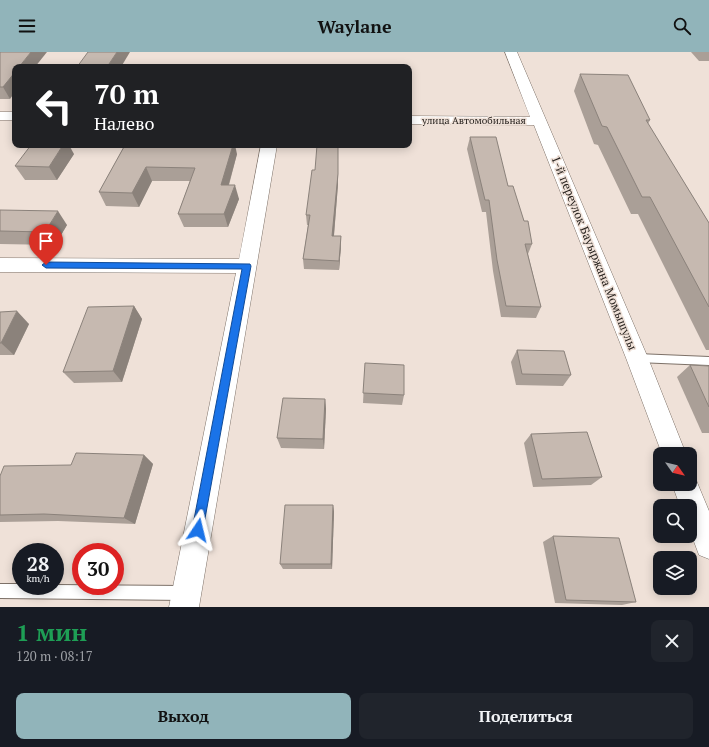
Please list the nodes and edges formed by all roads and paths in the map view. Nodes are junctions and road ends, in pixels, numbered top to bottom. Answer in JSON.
{"nodes":[{"id":1,"x":511,"y":52,"type":"edge"},
{"id":2,"x":0,"y":116,"type":"edge"},
{"id":3,"x":12,"y":116,"type":"edge"},
{"id":4,"x":412,"y":120,"type":"edge"},
{"id":5,"x":539,"y":121,"type":"junction"},
{"id":6,"x":268,"y":148,"type":"edge"},
{"id":7,"x":0,"y":265,"type":"edge"},
{"id":8,"x":247,"y":266,"type":"junction"},
{"id":9,"x":637,"y":358,"type":"junction"},
{"id":10,"x":709,"y":361,"type":"edge"},
{"id":11,"x":671,"y":447,"type":"edge"},
{"id":12,"x":689,"y":491,"type":"edge"},
{"id":13,"x":709,"y":545,"type":"edge"},
{"id":14,"x":0,"y":591,"type":"edge"},
{"id":15,"x":185,"y":600,"type":"edge"}],
"edges":[{"from":1,"to":5,"type":"street","name":"1-й переулок Бауыржана Момышулы"},
{"from":2,"to":3,"type":"street"},
{"from":4,"to":5,"type":"street","name":"улица Автомобильная"},
{"from":5,"to":9,"type":"street","name":"1-й переулок Бауыржана Момышулы"},
{"from":6,"to":8,"type":"street"},
{"from":7,"to":8,"type":"street"},
{"from":8,"to":15,"type":"street"},
{"from":9,"to":10,"type":"lane"},
{"from":9,"to":11,"type":"street","name":"1-й переулок Бауыржана Момышулы"},
{"from":12,"to":13,"type":"street"},
{"from":14,"to":15,"type":"lane"}]}
